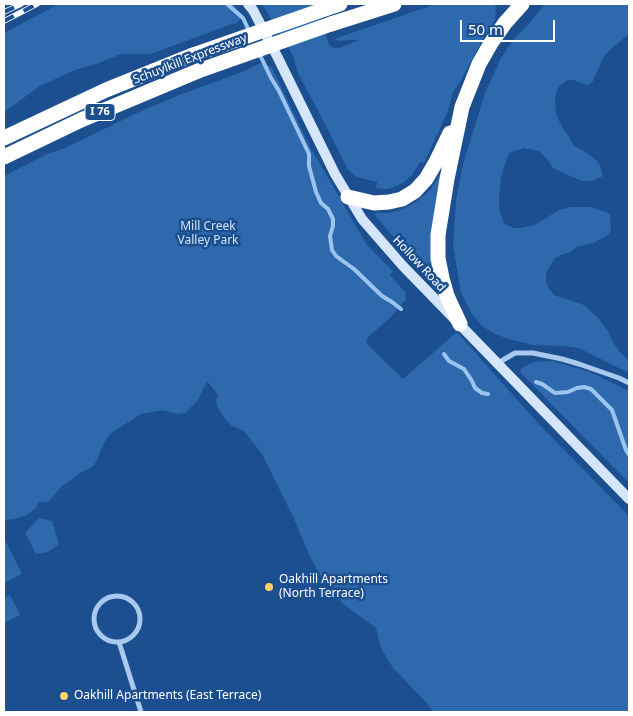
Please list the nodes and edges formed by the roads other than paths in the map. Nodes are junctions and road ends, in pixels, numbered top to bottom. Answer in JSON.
{"nodes":[{"id":1,"x":248,"y":4,"type":"edge"},
{"id":2,"x":394,"y":4,"type":"edge"},
{"id":3,"x":522,"y":4,"type":"edge"},
{"id":4,"x":332,"y":6,"type":"edge"},
{"id":5,"x":462,"y":107,"type":"junction"},
{"id":6,"x":4,"y":138,"type":"edge"},
{"id":7,"x":4,"y":157,"type":"edge"},
{"id":8,"x":348,"y":197,"type":"junction"},
{"id":9,"x":460,"y":324,"type":"junction"},
{"id":10,"x":497,"y":364,"type":"junction"},
{"id":11,"x":629,"y":383,"type":"edge"},
{"id":12,"x":629,"y":499,"type":"edge"},
{"id":13,"x":119,"y":642,"type":"junction"},
{"id":14,"x":140,"y":712,"type":"edge"}],
"edges":[{"from":1,"to":8,"type":"main road","name":"Hollow Road"},
{"from":2,"to":7,"type":"highway","name":"Schuylkill Expressway","number":"I 76","bridge":true},
{"from":3,"to":5,"type":"highway"},
{"from":4,"to":6,"type":"highway","name":"Schuylkill Expressway","number":"I 76","bridge":true},
{"from":5,"to":8,"type":"highway"},
{"from":5,"to":9,"type":"highway"},
{"from":8,"to":9,"type":"main road","name":"Hollow Road"},
{"from":9,"to":10,"type":"main road","name":"Hollow Road"},
{"from":10,"to":11,"type":"street"},
{"from":10,"to":12,"type":"main road","name":"Hollow Road"},
{"from":13,"to":13,"type":"street"},
{"from":13,"to":14,"type":"street"}]}
